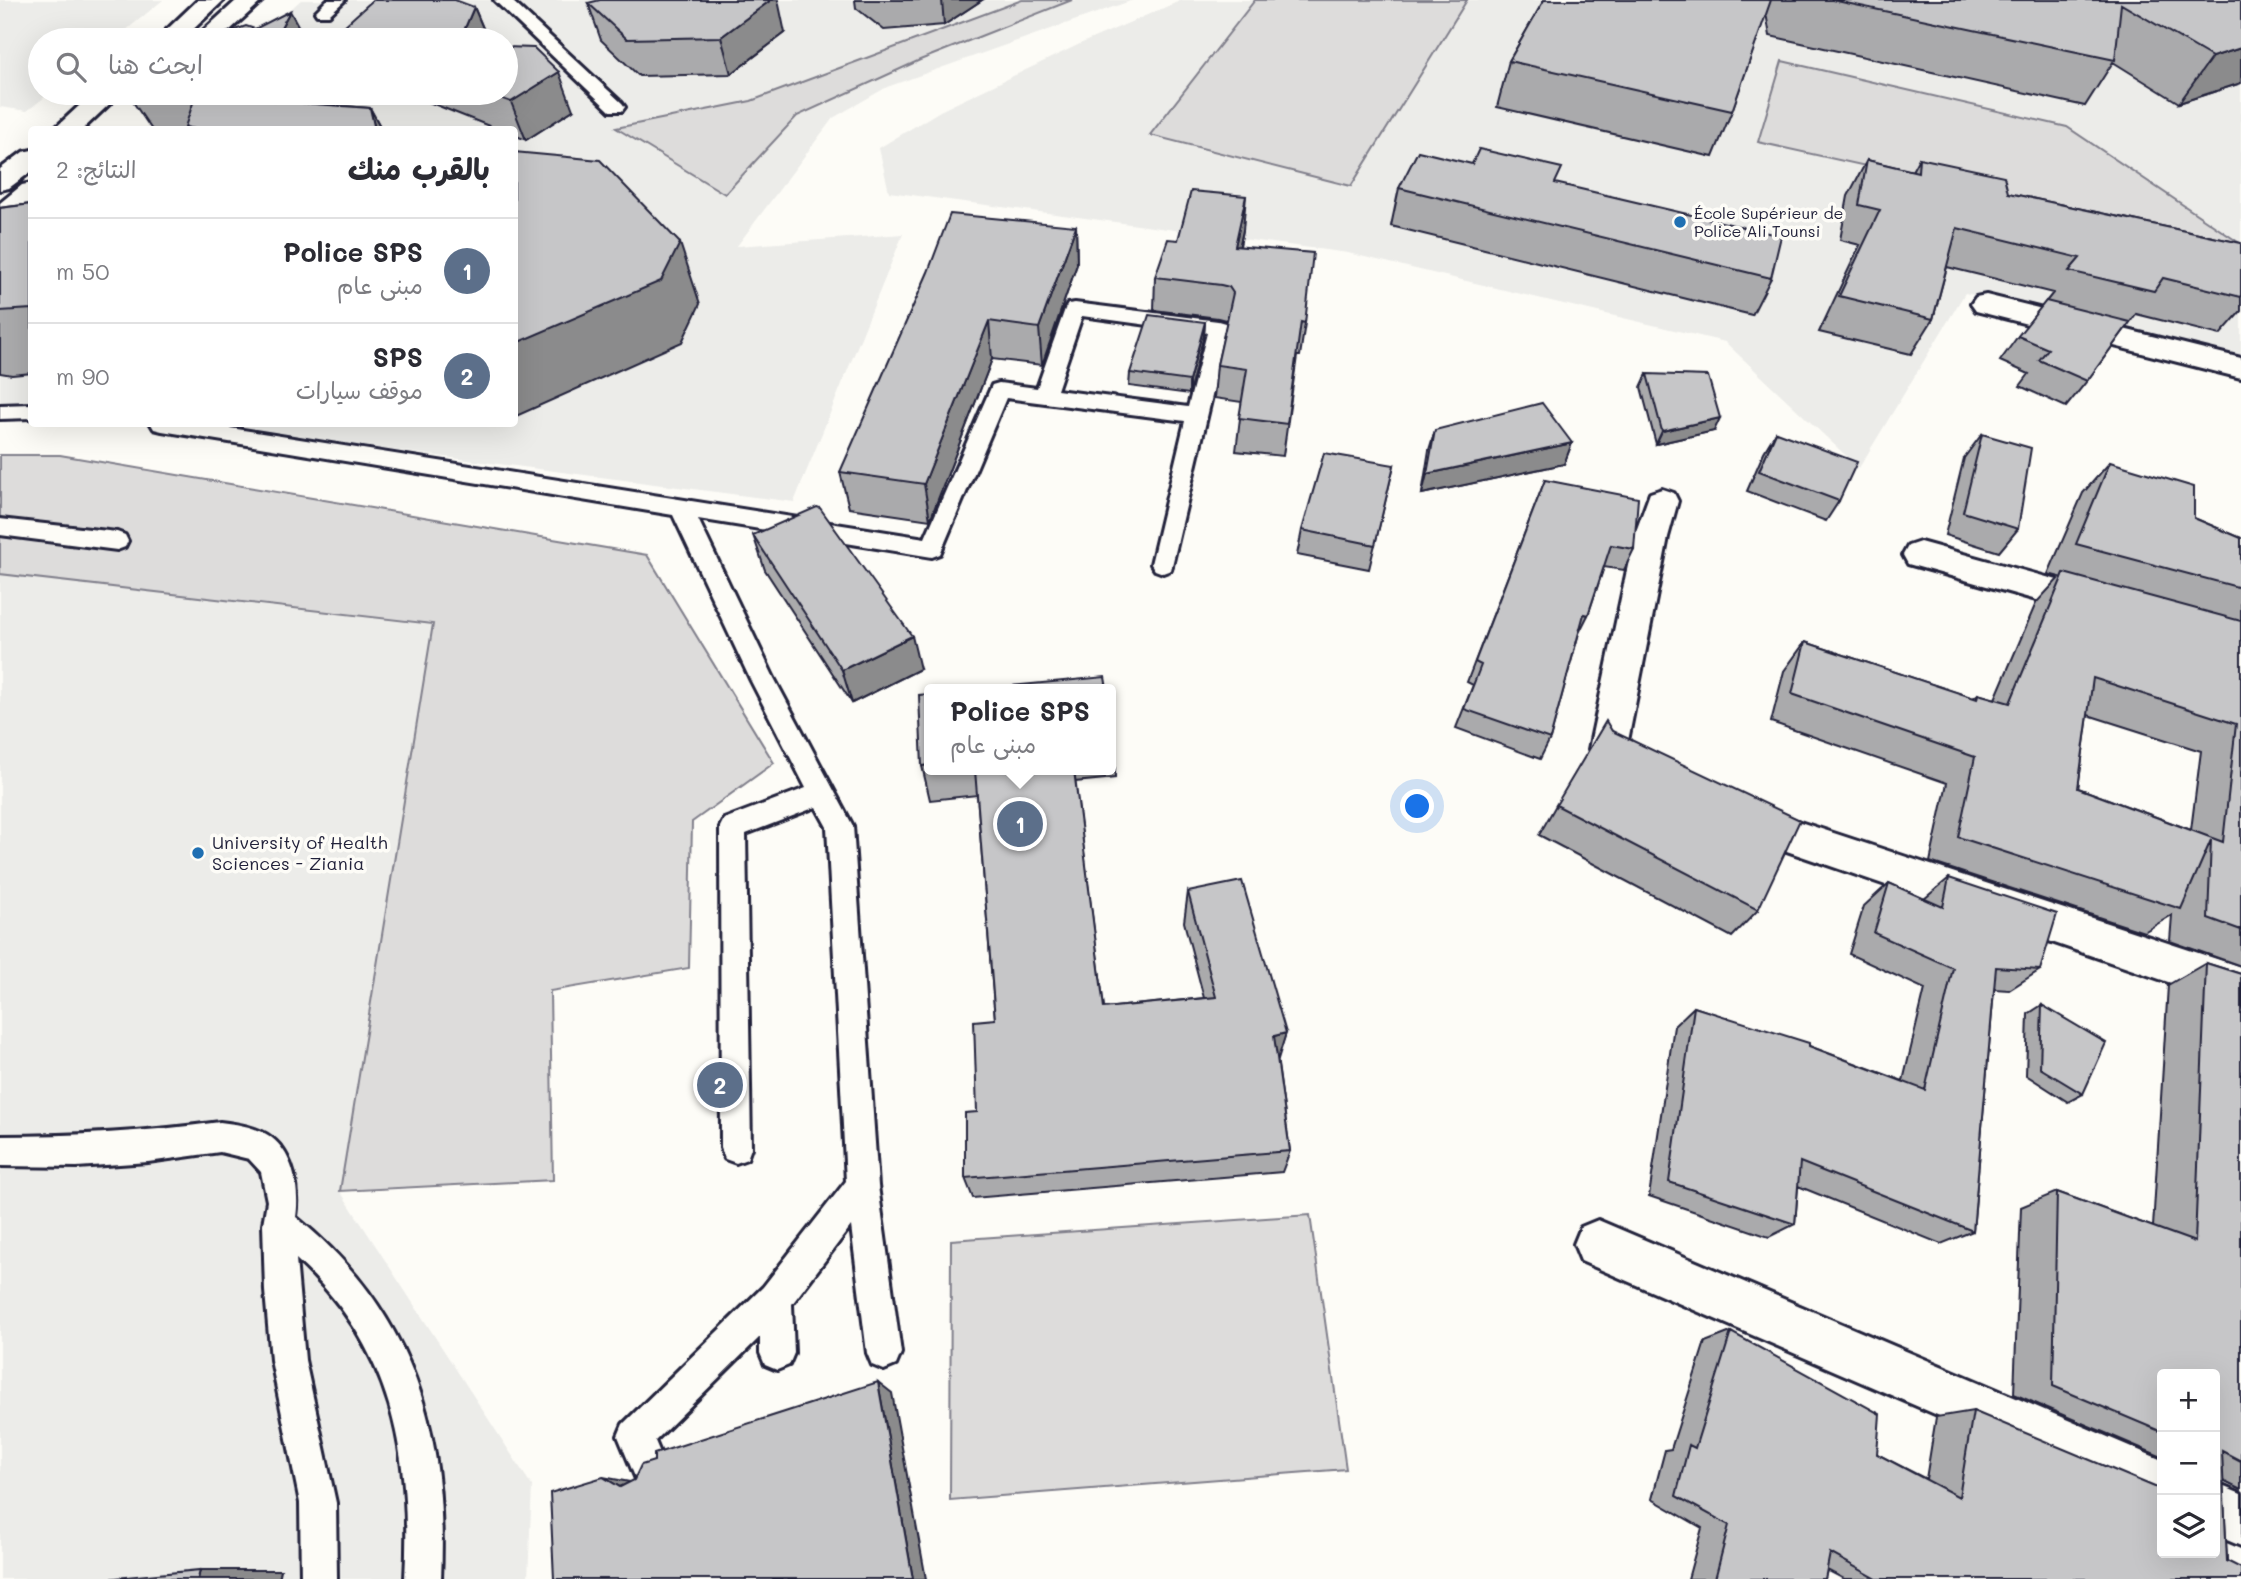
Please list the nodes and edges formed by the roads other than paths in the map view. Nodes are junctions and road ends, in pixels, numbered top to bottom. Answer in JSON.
{"nodes":[{"id":1,"x":212,"y":0,"type":"edge"},
{"id":2,"x":251,"y":0,"type":"edge"},
{"id":3,"x":337,"y":0,"type":"edge"},
{"id":4,"x":502,"y":0,"type":"edge"},
{"id":5,"x":323,"y":12,"type":"dead end"},
{"id":6,"x":181,"y":28,"type":"edge"},
{"id":7,"x":219,"y":28,"type":"edge"},
{"id":8,"x":94,"y":105,"type":"edge"},
{"id":9,"x":616,"y":107,"type":"dead end"},
{"id":10,"x":71,"y":126,"type":"edge"},
{"id":11,"x":28,"y":161,"type":"edge"},
{"id":12,"x":0,"y":182,"type":"edge"},
{"id":13,"x":28,"y":194,"type":"edge"},
{"id":14,"x":0,"y":216,"type":"edge"},
{"id":15,"x":1986,"y":304,"type":"dead end"},
{"id":16,"x":2241,"y":368,"type":"edge"},
{"id":17,"x":1044,"y":396,"type":"junction"},
{"id":18,"x":28,"y":411,"type":"edge"},
{"id":19,"x":0,"y":412,"type":"edge"},
{"id":20,"x":1197,"y":415,"type":"junction"},
{"id":21,"x":181,"y":427,"type":"edge"},
{"id":22,"x":1662,"y":501,"type":"dead end"},
{"id":23,"x":681,"y":508,"type":"junction"},
{"id":24,"x":0,"y":527,"type":"edge"},
{"id":25,"x":117,"y":541,"type":"dead end"},
{"id":26,"x":1920,"y":555,"type":"dead end"},
{"id":27,"x":1163,"y":564,"type":"dead end"},
{"id":28,"x":2134,"y":614,"type":"edge"},
{"id":29,"x":1671,"y":779,"type":"edge"},
{"id":30,"x":823,"y":793,"type":"junction"},
{"id":31,"x":1708,"y":797,"type":"edge"},
{"id":32,"x":2241,"y":986,"type":"edge"},
{"id":33,"x":736,"y":1148,"type":"dead end"},
{"id":34,"x":0,"y":1151,"type":"edge"},
{"id":35,"x":862,"y":1186,"type":"junction"},
{"id":36,"x":279,"y":1224,"type":"junction"},
{"id":37,"x":1598,"y":1244,"type":"dead end"},
{"id":38,"x":775,"y":1299,"type":"junction"},
{"id":39,"x":777,"y":1353,"type":"dead end"},
{"id":40,"x":884,"y":1353,"type":"dead end"},
{"id":41,"x":650,"y":1472,"type":"edge"},
{"id":42,"x":2157,"y":1484,"type":"edge"},
{"id":43,"x":2220,"y":1511,"type":"edge"},
{"id":44,"x":2241,"y":1520,"type":"edge"},
{"id":45,"x":319,"y":1579,"type":"edge"},
{"id":46,"x":423,"y":1579,"type":"edge"}],
"edges":[{"from":1,"to":6,"type":"street"},
{"from":2,"to":7,"type":"street"},
{"from":3,"to":5,"type":"lane"},
{"from":4,"to":9,"type":"lane"},
{"from":8,"to":10,"type":"street"},
{"from":11,"to":12,"type":"street"},
{"from":13,"to":14,"type":"street"},
{"from":15,"to":16,"type":"street"},
{"from":17,"to":20,"type":"lane"},
{"from":17,"to":20,"type":"lane"},
{"from":17,"to":23,"type":"lane"},
{"from":18,"to":19,"type":"lane"},
{"from":20,"to":27,"type":"lane"},
{"from":21,"to":23,"type":"lane"},
{"from":22,"to":29,"type":"street"},
{"from":23,"to":30,"type":"lane"},
{"from":24,"to":25,"type":"lane"},
{"from":26,"to":28,"type":"street"},
{"from":30,"to":33,"type":"lane"},
{"from":30,"to":35,"type":"lane"},
{"from":31,"to":32,"type":"street"},
{"from":34,"to":36,"type":"lane"},
{"from":35,"to":38,"type":"lane"},
{"from":35,"to":40,"type":"lane"},
{"from":36,"to":45,"type":"lane"},
{"from":36,"to":46,"type":"lane"},
{"from":37,"to":42,"type":"street"},
{"from":38,"to":39,"type":"lane"},
{"from":38,"to":41,"type":"lane"},
{"from":43,"to":44,"type":"street"}]}
